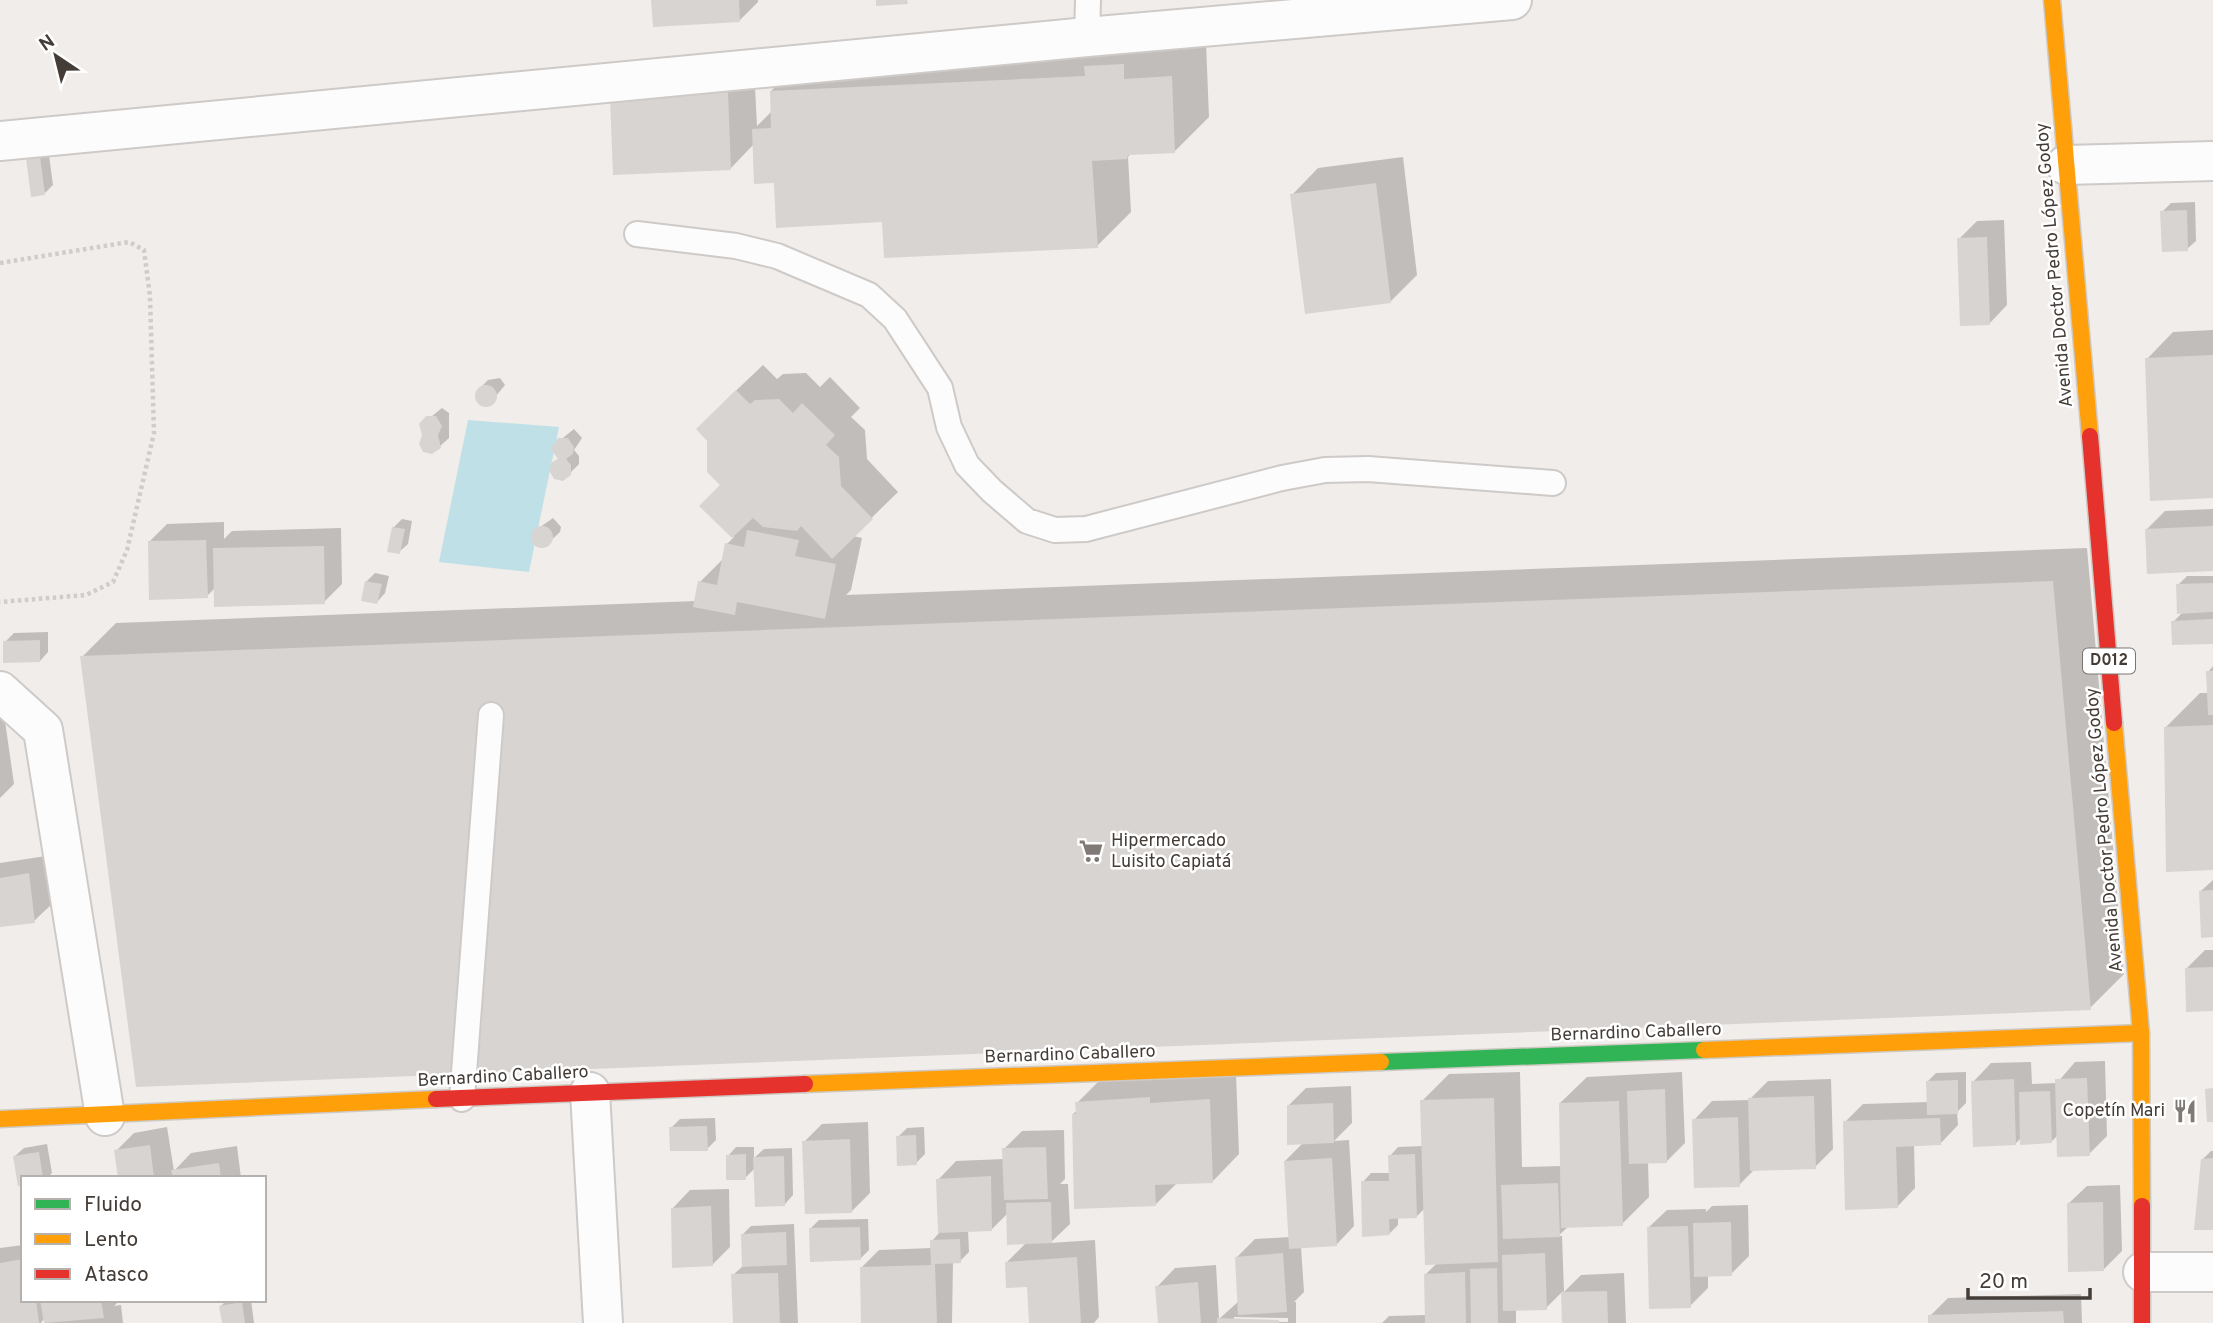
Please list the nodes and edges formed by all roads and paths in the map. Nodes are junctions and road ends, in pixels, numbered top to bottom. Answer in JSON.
{"nodes":[{"id":1,"x":1511,"y":0,"type":"edge"},
{"id":2,"x":2052,"y":0,"type":"edge"},
{"id":3,"x":1087,"y":18,"type":"edge"},
{"id":4,"x":0,"y":141,"type":"edge"},
{"id":5,"x":2213,"y":162,"type":"edge"},
{"id":6,"x":2066,"y":165,"type":"junction"},
{"id":7,"x":637,"y":234,"type":"dead end"},
{"id":8,"x":0,"y":263,"type":"edge"},
{"id":9,"x":1553,"y":483,"type":"dead end"},
{"id":10,"x":0,"y":602,"type":"edge"},
{"id":11,"x":0,"y":691,"type":"edge"},
{"id":12,"x":491,"y":715,"type":"dead end"},
{"id":13,"x":2141,"y":1033,"type":"junction"},
{"id":14,"x":590,"y":1092,"type":"junction"},
{"id":15,"x":462,"y":1099,"type":"junction"},
{"id":16,"x":105,"y":1116,"type":"junction"},
{"id":17,"x":0,"y":1119,"type":"edge"},
{"id":18,"x":2144,"y":1272,"type":"junction"},
{"id":19,"x":2213,"y":1272,"type":"edge"},
{"id":20,"x":603,"y":1323,"type":"edge"},
{"id":21,"x":2142,"y":1323,"type":"edge"}],
"edges":[{"from":1,"to":3,"type":"street"},
{"from":2,"to":6,"type":"street","name":"Avenida Doctor Pedro López Godoy","number":"D012"},
{"from":3,"to":4,"type":"street"},
{"from":5,"to":6,"type":"street"},
{"from":6,"to":13,"type":"street","name":"Avenida Doctor Pedro López Godoy","number":"D012"},
{"from":7,"to":9,"type":"lane"},
{"from":8,"to":10,"type":"path"},
{"from":11,"to":16,"type":"street"},
{"from":12,"to":15,"type":"lane"},
{"from":13,"to":14,"type":"street","name":"Bernardino Caballero"},
{"from":13,"to":18,"type":"street","name":"Avenida Doctor Pedro López Godoy","number":"D012"},
{"from":14,"to":15,"type":"street","name":"Bernardino Caballero"},
{"from":14,"to":20,"type":"street"},
{"from":15,"to":16,"type":"street","name":"Bernardino Caballero"},
{"from":16,"to":17,"type":"street","name":"Bernardino Caballero"},
{"from":18,"to":19,"type":"street"},
{"from":18,"to":21,"type":"street","name":"Avenida Doctor Pedro López Godoy","number":"D012"}]}
